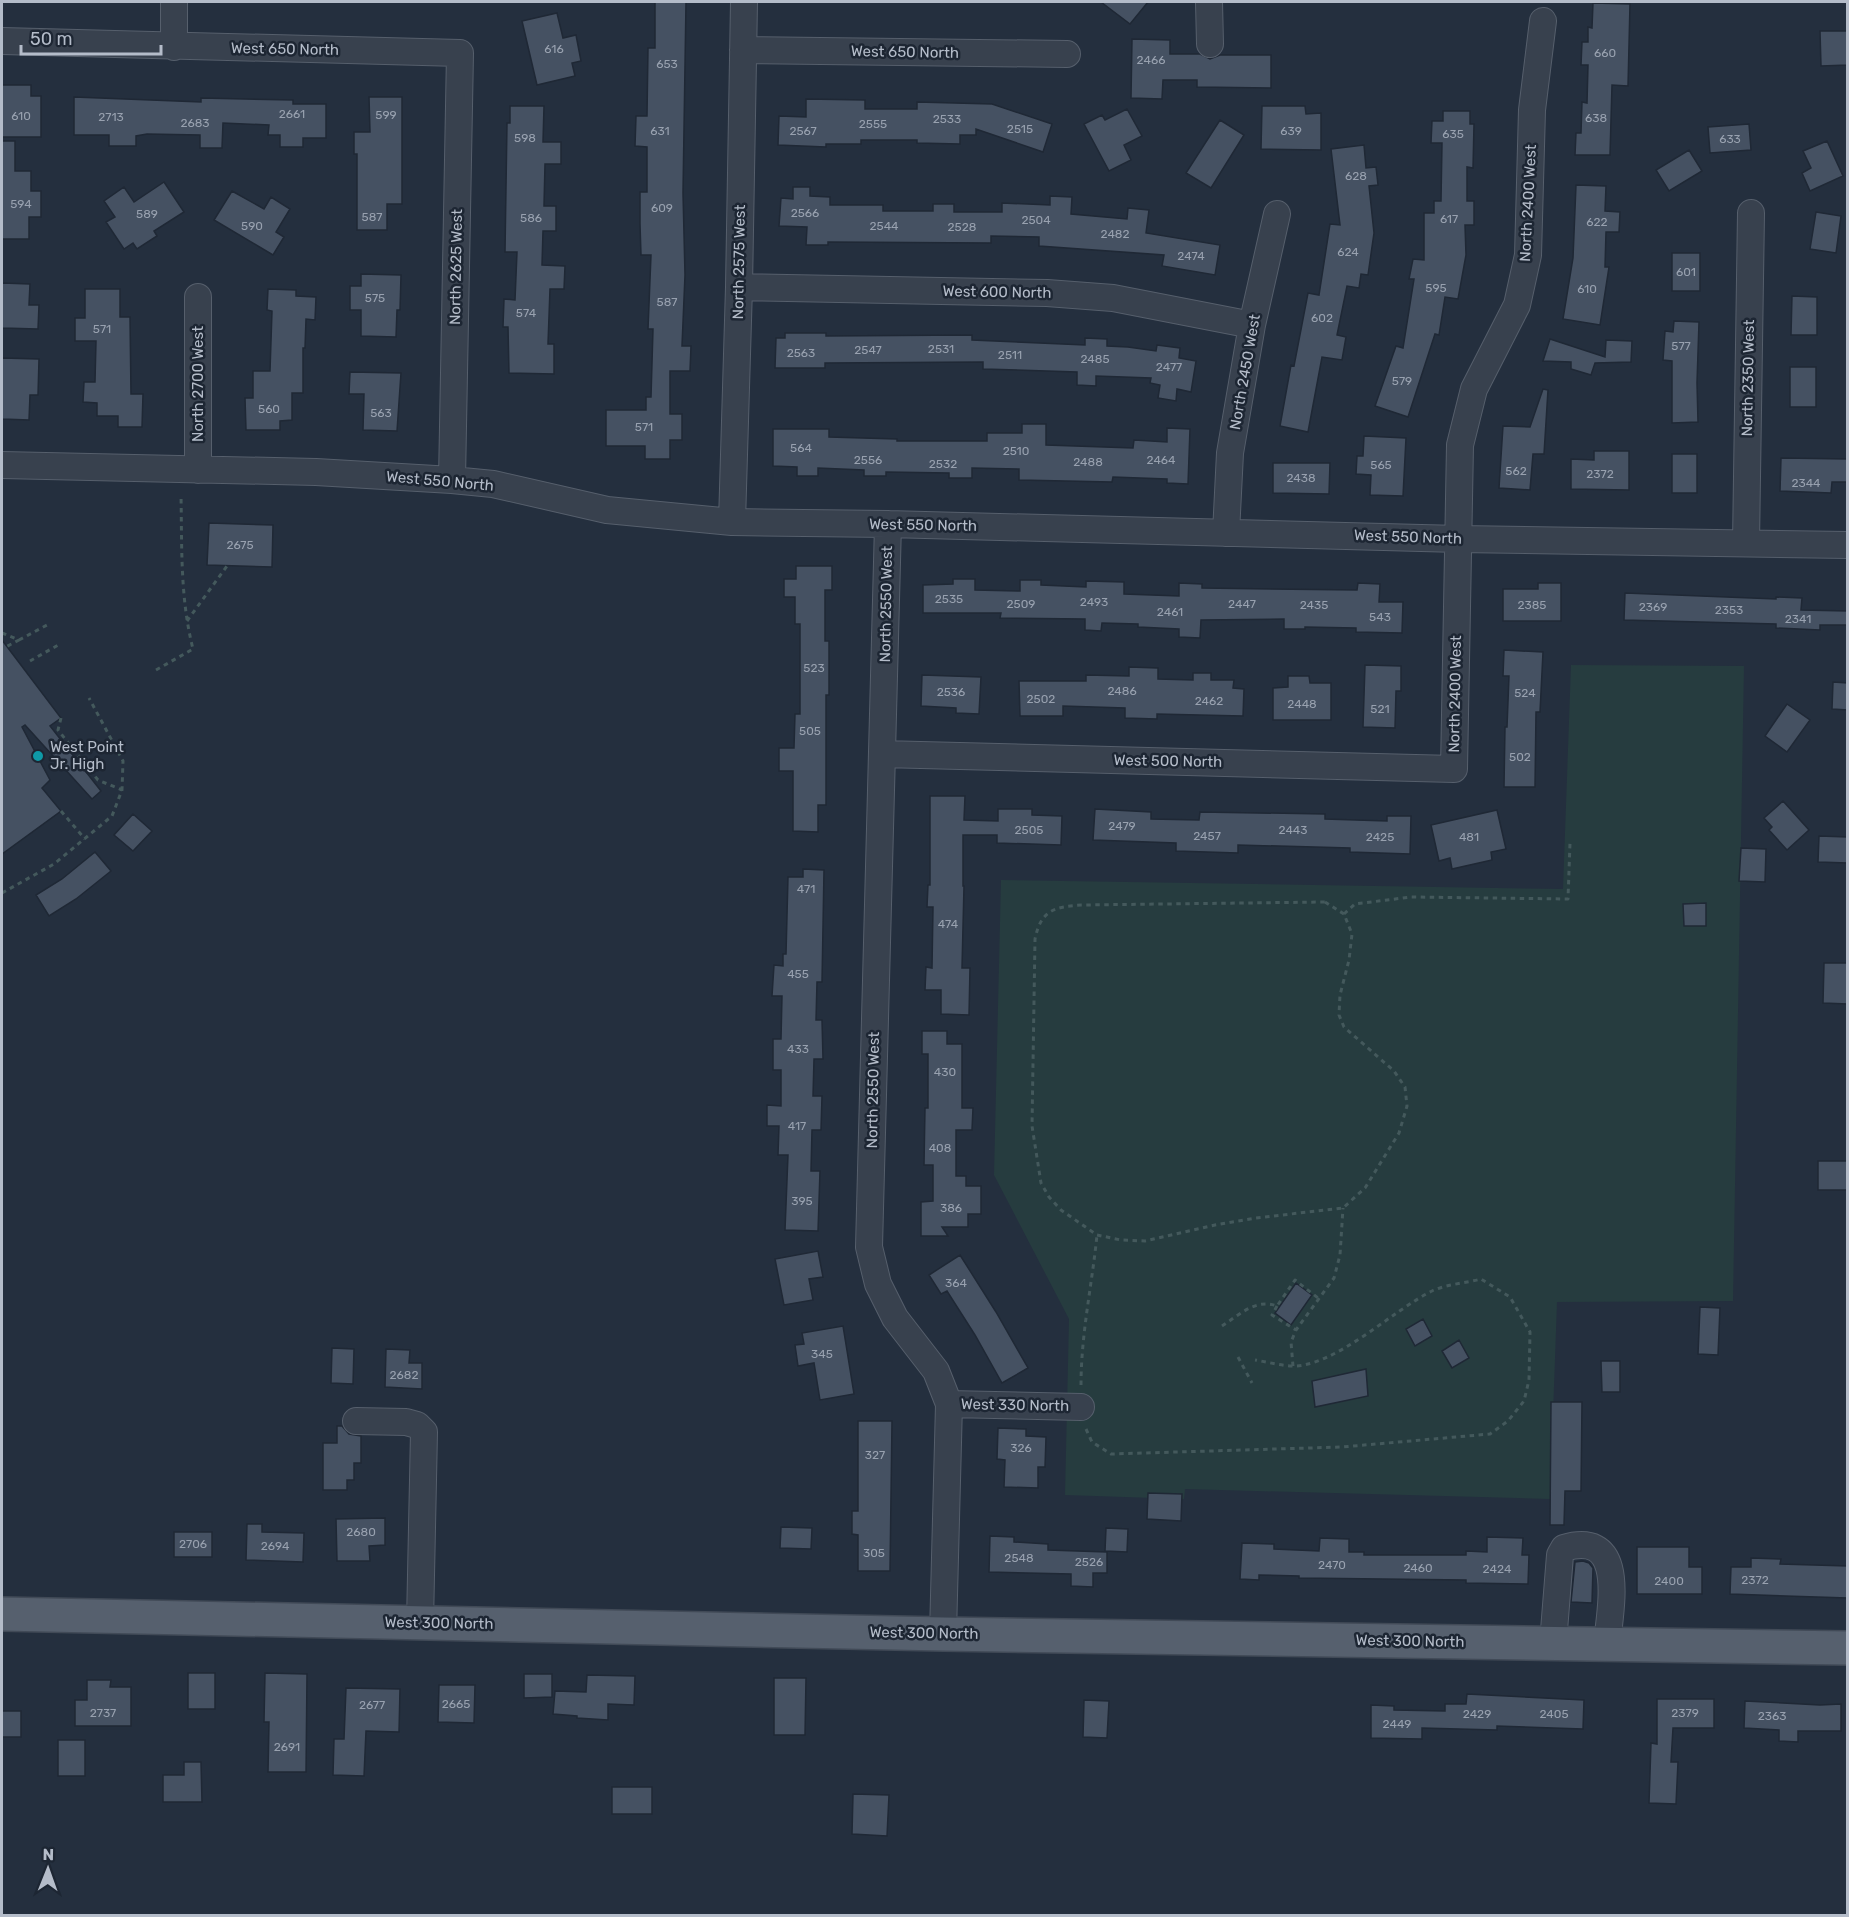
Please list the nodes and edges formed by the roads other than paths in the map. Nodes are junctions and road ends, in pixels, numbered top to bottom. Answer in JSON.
{"nodes":[{"id":1,"x":174,"y":2,"type":"edge"},
{"id":2,"x":744,"y":2,"type":"edge"},
{"id":3,"x":1209,"y":2,"type":"edge"},
{"id":4,"x":1543,"y":21,"type":"dead end"},
{"id":5,"x":2,"y":41,"type":"edge"},
{"id":6,"x":1210,"y":44,"type":"dead end"},
{"id":7,"x":174,"y":47,"type":"junction"},
{"id":8,"x":743,"y":50,"type":"junction"},
{"id":9,"x":460,"y":53,"type":"joint"},
{"id":10,"x":1067,"y":54,"type":"dead end"},
{"id":11,"x":1751,"y":213,"type":"dead end"},
{"id":12,"x":1277,"y":214,"type":"dead end"},
{"id":13,"x":739,"y":287,"type":"junction"},
{"id":14,"x":198,"y":297,"type":"dead end"},
{"id":15,"x":1252,"y":325,"type":"junction"},
{"id":16,"x":2,"y":465,"type":"edge"},
{"id":17,"x":198,"y":470,"type":"junction"},
{"id":18,"x":452,"y":480,"type":"junction"},
{"id":19,"x":732,"y":522,"type":"junction"},
{"id":20,"x":888,"y":524,"type":"junction"},
{"id":21,"x":1226,"y":532,"type":"junction"},
{"id":22,"x":1459,"y":539,"type":"junction"},
{"id":23,"x":1746,"y":543,"type":"junction"},
{"id":24,"x":1848,"y":545,"type":"edge"},
{"id":25,"x":882,"y":754,"type":"junction"},
{"id":26,"x":1454,"y":769,"type":"joint"},
{"id":27,"x":949,"y":1404,"type":"junction"},
{"id":28,"x":1082,"y":1408,"type":"road end"},
{"id":29,"x":356,"y":1421,"type":"dead end"},
{"id":30,"x":2,"y":1614,"type":"edge"},
{"id":31,"x":420,"y":1623,"type":"junction"},
{"id":32,"x":943,"y":1634,"type":"junction"},
{"id":33,"x":1553,"y":1643,"type":"junction"},
{"id":34,"x":1607,"y":1644,"type":"junction"},
{"id":35,"x":1848,"y":1648,"type":"edge"}],
"edges":[{"from":1,"to":7,"type":"street"},
{"from":2,"to":8,"type":"street","name":"North 2575 West"},
{"from":3,"to":6,"type":"street"},
{"from":4,"to":22,"type":"street","name":"North 2400 West"},
{"from":5,"to":7,"type":"street","name":"West 650 North"},
{"from":7,"to":9,"type":"street","name":"West 650 North"},
{"from":8,"to":10,"type":"street","name":"West 650 North"},
{"from":8,"to":13,"type":"street","name":"North 2575 West"},
{"from":9,"to":18,"type":"street","name":"North 2625 West"},
{"from":11,"to":23,"type":"street","name":"North 2350 West"},
{"from":12,"to":15,"type":"street","name":"North 2450 West"},
{"from":13,"to":15,"type":"street","name":"West 600 North"},
{"from":13,"to":19,"type":"street","name":"North 2575 West"},
{"from":14,"to":17,"type":"street","name":"North 2700 West"},
{"from":15,"to":21,"type":"street","name":"North 2450 West"},
{"from":16,"to":17,"type":"street","name":"West 550 North"},
{"from":17,"to":18,"type":"street","name":"West 550 North"},
{"from":18,"to":19,"type":"street","name":"West 550 North"},
{"from":19,"to":20,"type":"street","name":"West 550 North"},
{"from":20,"to":21,"type":"street","name":"West 550 North"},
{"from":20,"to":25,"type":"street","name":"North 2550 West"},
{"from":21,"to":22,"type":"street","name":"West 550 North"},
{"from":22,"to":23,"type":"street","name":"West 550 North"},
{"from":22,"to":26,"type":"street","name":"North 2400 West"},
{"from":23,"to":24,"type":"street","name":"West 550 North"},
{"from":25,"to":26,"type":"street","name":"West 500 North"},
{"from":25,"to":27,"type":"street","name":"North 2550 West"},
{"from":27,"to":28,"type":"street","name":"West 330 North"},
{"from":27,"to":32,"type":"street","name":"North 2550 West"},
{"from":29,"to":31,"type":"street"},
{"from":30,"to":31,"type":"main road","name":"West 300 North"},
{"from":31,"to":32,"type":"main road","name":"West 300 North"},
{"from":32,"to":33,"type":"main road","name":"West 300 North"},
{"from":33,"to":34,"type":"main road","name":"West 300 North"},
{"from":33,"to":34,"type":"street"},
{"from":34,"to":35,"type":"main road","name":"West 300 North"}]}
